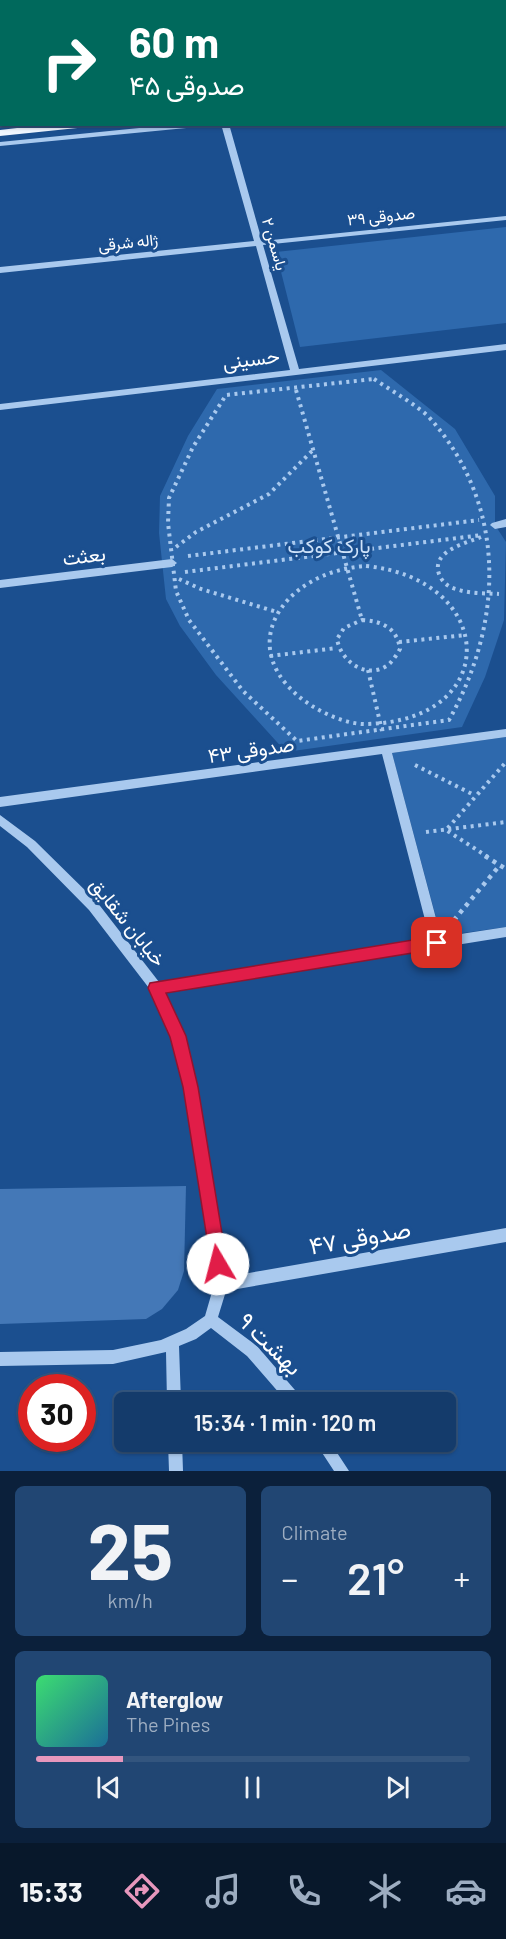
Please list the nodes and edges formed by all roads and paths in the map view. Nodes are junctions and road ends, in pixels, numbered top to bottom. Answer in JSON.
{"nodes":[{"id":1,"x":68,"y":126,"type":"edge"},
{"id":2,"x":186,"y":126,"type":"edge"},
{"id":3,"x":226,"y":126,"type":"edge"},
{"id":4,"x":0,"y":133,"type":"edge"},
{"id":5,"x":0,"y":144,"type":"edge"},
{"id":6,"x":506,"y":218,"type":"edge"},
{"id":7,"x":260,"y":243,"type":"junction"},
{"id":8,"x":0,"y":270,"type":"edge"},
{"id":9,"x":506,"y":347,"type":"edge"},
{"id":10,"x":295,"y":371,"type":"junction"},
{"id":11,"x":296,"y":387,"type":"junction"},
{"id":12,"x":0,"y":407,"type":"edge"},
{"id":13,"x":313,"y":450,"type":"junction"},
{"id":14,"x":479,"y":486,"type":"dead end"},
{"id":15,"x":506,"y":524,"type":"edge"},
{"id":16,"x":495,"y":525,"type":"joint"},
{"id":17,"x":338,"y":537,"type":"junction"},
{"id":18,"x":342,"y":553,"type":"junction"},
{"id":19,"x":184,"y":556,"type":"dead end"},
{"id":20,"x":346,"y":567,"type":"junction"},
{"id":21,"x":174,"y":568,"type":"junction"},
{"id":22,"x":0,"y":584,"type":"edge"},
{"id":23,"x":500,"y":585,"type":"dead end"},
{"id":24,"x":499,"y":594,"type":"junction"},
{"id":25,"x":498,"y":604,"type":"dead end"},
{"id":26,"x":277,"y":612,"type":"junction"},
{"id":27,"x":362,"y":620,"type":"junction"},
{"id":28,"x":466,"y":634,"type":"junction"},
{"id":29,"x":488,"y":637,"type":"dead end"},
{"id":30,"x":399,"y":642,"type":"junction"},
{"id":31,"x":337,"y":648,"type":"junction"},
{"id":32,"x":270,"y":656,"type":"junction"},
{"id":33,"x":368,"y":670,"type":"junction"},
{"id":34,"x":380,"y":723,"type":"junction"},
{"id":35,"x":382,"y":729,"type":"junction"},
{"id":36,"x":506,"y":733,"type":"edge"},
{"id":37,"x":386,"y":750,"type":"junction"},
{"id":38,"x":506,"y":762,"type":"edge"},
{"id":39,"x":474,"y":795,"type":"junction"},
{"id":40,"x":0,"y":802,"type":"edge"},
{"id":41,"x":0,"y":820,"type":"edge"},
{"id":42,"x":506,"y":822,"type":"edge"},
{"id":43,"x":446,"y":830,"type":"junction"},
{"id":44,"x":408,"y":834,"type":"junction"},
{"id":45,"x":500,"y":865,"type":"junction"},
{"id":46,"x":506,"y":869,"type":"edge"},
{"id":47,"x":506,"y":932,"type":"edge"},
{"id":48,"x":437,"y":943,"type":"junction"},
{"id":49,"x":156,"y":988,"type":"junction"},
{"id":50,"x":506,"y":1235,"type":"edge"},
{"id":51,"x":221,"y":1285,"type":"junction"},
{"id":52,"x":211,"y":1320,"type":"junction"},
{"id":53,"x":172,"y":1342,"type":"junction"},
{"id":54,"x":0,"y":1359,"type":"edge"},
{"id":55,"x":174,"y":1392,"type":"edge"},
{"id":56,"x":287,"y":1392,"type":"edge"},
{"id":57,"x":175,"y":1452,"type":"edge"},
{"id":58,"x":329,"y":1452,"type":"edge"},
{"id":59,"x":176,"y":1471,"type":"edge"},
{"id":60,"x":342,"y":1471,"type":"edge"}],
"edges":[{"from":1,"to":4,"type":"main road"},
{"from":2,"to":5,"type":"street"},
{"from":3,"to":7,"type":"street","name":"یاسمن ۲"},
{"from":6,"to":7,"type":"street","name":"صدوقی ۳۹"},
{"from":7,"to":8,"type":"street","name":"ژاله شرقی"},
{"from":7,"to":10,"type":"street","name":"یاسمن ۲"},
{"from":9,"to":10,"type":"street","name":"حسینی"},
{"from":10,"to":11,"type":"path"},
{"from":10,"to":12,"type":"street","name":"حسینی"},
{"from":11,"to":13,"type":"path"},
{"from":11,"to":14,"type":"path"},
{"from":11,"to":21,"type":"path"},
{"from":13,"to":17,"type":"path"},
{"from":13,"to":21,"type":"path"},
{"from":15,"to":16,"type":"street"},
{"from":16,"to":17,"type":"path"},
{"from":17,"to":18,"type":"path"},
{"from":17,"to":19,"type":"path"},
{"from":18,"to":20,"type":"path"},
{"from":18,"to":21,"type":"path"},
{"from":18,"to":24,"type":"path"},
{"from":20,"to":26,"type":"path"},
{"from":20,"to":27,"type":"path"},
{"from":20,"to":28,"type":"path"},
{"from":21,"to":22,"type":"street","name":"بعثت"},
{"from":21,"to":26,"type":"path"},
{"from":21,"to":35,"type":"path"},
{"from":23,"to":24,"type":"path"},
{"from":24,"to":25,"type":"path"},
{"from":26,"to":32,"type":"path"},
{"from":27,"to":30,"type":"path"},
{"from":27,"to":31,"type":"path"},
{"from":28,"to":30,"type":"path"},
{"from":28,"to":34,"type":"path"},
{"from":29,"to":35,"type":"path"},
{"from":30,"to":33,"type":"path"},
{"from":31,"to":32,"type":"path"},
{"from":31,"to":33,"type":"path"},
{"from":32,"to":34,"type":"path"},
{"from":33,"to":34,"type":"path"},
{"from":34,"to":35,"type":"path"},
{"from":35,"to":37,"type":"path"},
{"from":36,"to":37,"type":"street","name":"صدوقی ۴۳"},
{"from":37,"to":39,"type":"path"},
{"from":37,"to":40,"type":"street","name":"صدوقی ۴۳"},
{"from":37,"to":44,"type":"street"},
{"from":38,"to":39,"type":"path"},
{"from":39,"to":43,"type":"path"},
{"from":41,"to":49,"type":"street","name":"خیابان شقایق"},
{"from":42,"to":43,"type":"path"},
{"from":43,"to":44,"type":"path"},
{"from":43,"to":45,"type":"path"},
{"from":44,"to":48,"type":"street"},
{"from":45,"to":46,"type":"path"},
{"from":45,"to":48,"type":"path"},
{"from":47,"to":48,"type":"street"},
{"from":48,"to":49,"type":"street"},
{"from":49,"to":51,"type":"street","name":"خیابان شقایق"},
{"from":50,"to":51,"type":"street","name":"صدوقی ۴۷"},
{"from":51,"to":52,"type":"street","name":"خیابان شقایق"},
{"from":52,"to":53,"type":"street"},
{"from":52,"to":56,"type":"street","name":"بهشت ۹"},
{"from":53,"to":54,"type":"street"},
{"from":53,"to":55,"type":"street"},
{"from":57,"to":59,"type":"street"},
{"from":58,"to":60,"type":"street"}]}
